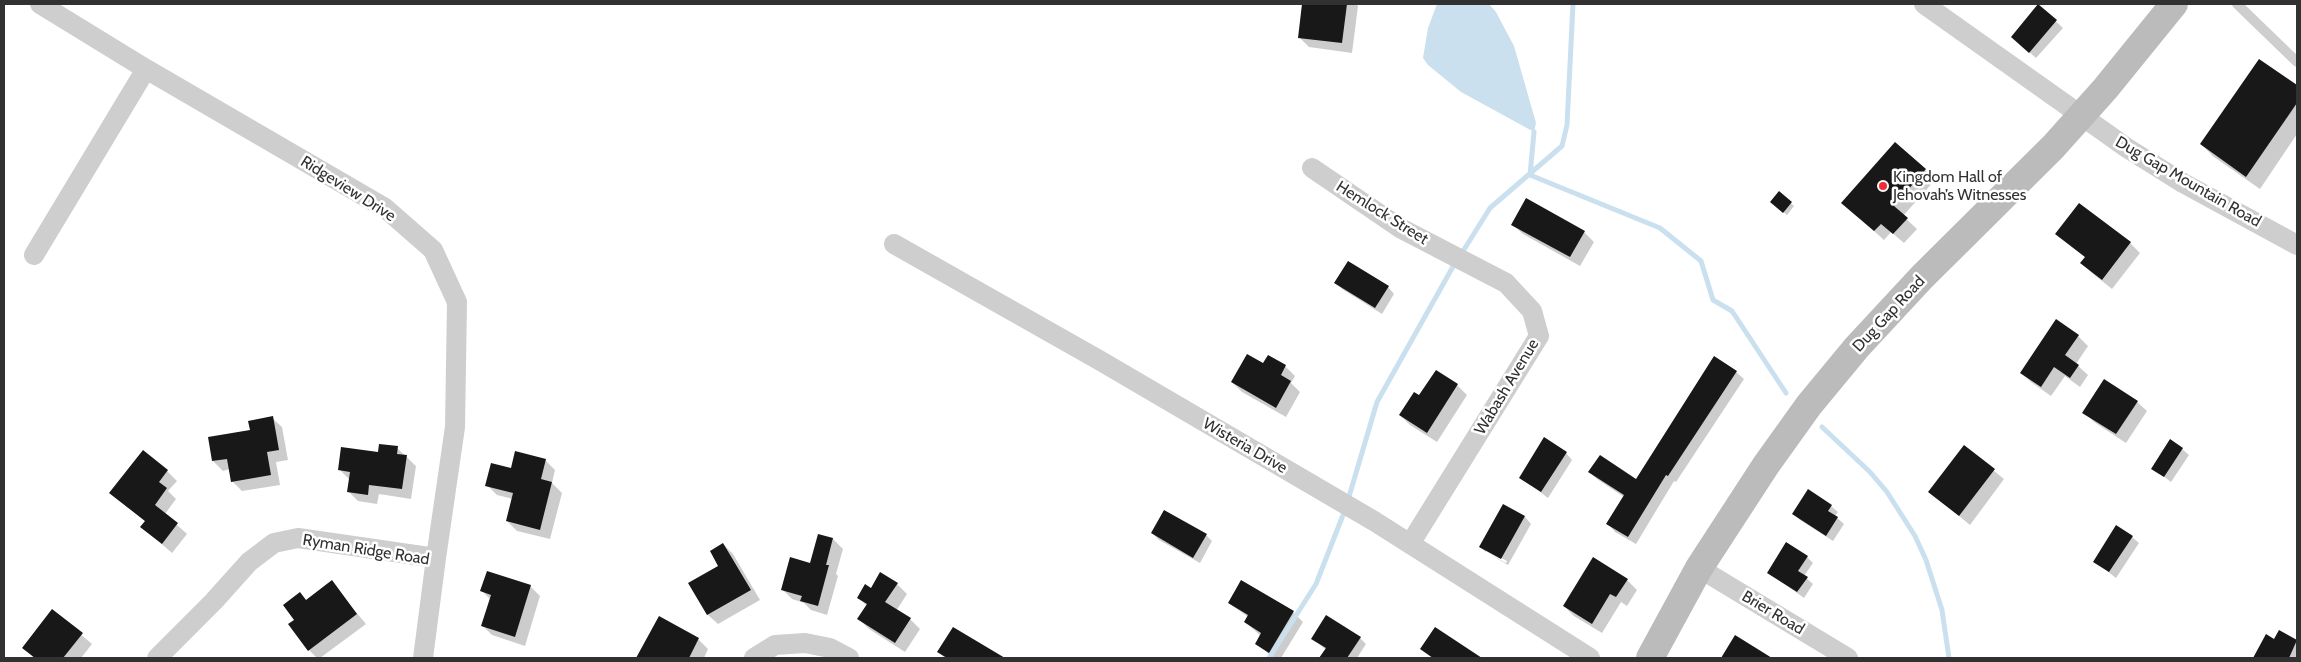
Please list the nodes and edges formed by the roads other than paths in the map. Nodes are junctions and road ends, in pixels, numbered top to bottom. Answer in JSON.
{"nodes":[{"id":1,"x":40,"y":4,"type":"edge"},
{"id":2,"x":1924,"y":4,"type":"edge"},
{"id":3,"x":2174,"y":4,"type":"edge"},
{"id":4,"x":2237,"y":4,"type":"edge"},
{"id":5,"x":2297,"y":62,"type":"edge"},
{"id":6,"x":146,"y":68,"type":"junction"},
{"id":7,"x":2080,"y":116,"type":"junction"},
{"id":8,"x":1312,"y":168,"type":"dead end"},
{"id":9,"x":894,"y":244,"type":"dead end"},
{"id":10,"x":2297,"y":245,"type":"edge"},
{"id":11,"x":34,"y":255,"type":"dead end"},
{"id":12,"x":1453,"y":256,"type":"joint"},
{"id":13,"x":1410,"y":544,"type":"junction"},
{"id":14,"x":436,"y":558,"type":"junction"},
{"id":15,"x":1699,"y":568,"type":"junction"},
{"id":16,"x":157,"y":658,"type":"edge"},
{"id":17,"x":423,"y":658,"type":"edge"},
{"id":18,"x":754,"y":658,"type":"edge"},
{"id":19,"x":849,"y":658,"type":"edge"},
{"id":20,"x":1590,"y":658,"type":"edge"},
{"id":21,"x":1650,"y":658,"type":"edge"},
{"id":22,"x":1848,"y":658,"type":"edge"}],
"edges":[{"from":1,"to":6,"type":"street","name":"Ridgeview Drive"},
{"from":2,"to":7,"type":"street","name":"Dug Gap Mountain Road"},
{"from":3,"to":7,"type":"street","name":"Dug Gap Road"},
{"from":4,"to":5,"type":"lane"},
{"from":6,"to":11,"type":"street"},
{"from":6,"to":14,"type":"street","name":"Ridgeview Drive"},
{"from":7,"to":10,"type":"street","name":"Dug Gap Mountain Road"},
{"from":7,"to":15,"type":"street","name":"Dug Gap Road"},
{"from":8,"to":12,"type":"street","name":"Hemlock Street"},
{"from":9,"to":13,"type":"street","name":"Wisteria Drive"},
{"from":12,"to":13,"type":"street","name":"Wabash Avenue"},
{"from":13,"to":20,"type":"street","name":"Wisteria Drive"},
{"from":14,"to":16,"type":"street","name":"Ryman Ridge Road"},
{"from":14,"to":17,"type":"street","name":"Ryman Ridge Road"},
{"from":15,"to":21,"type":"street","name":"Dug Gap Road"},
{"from":15,"to":22,"type":"street","name":"Brier Road"},
{"from":18,"to":19,"type":"street"}]}
